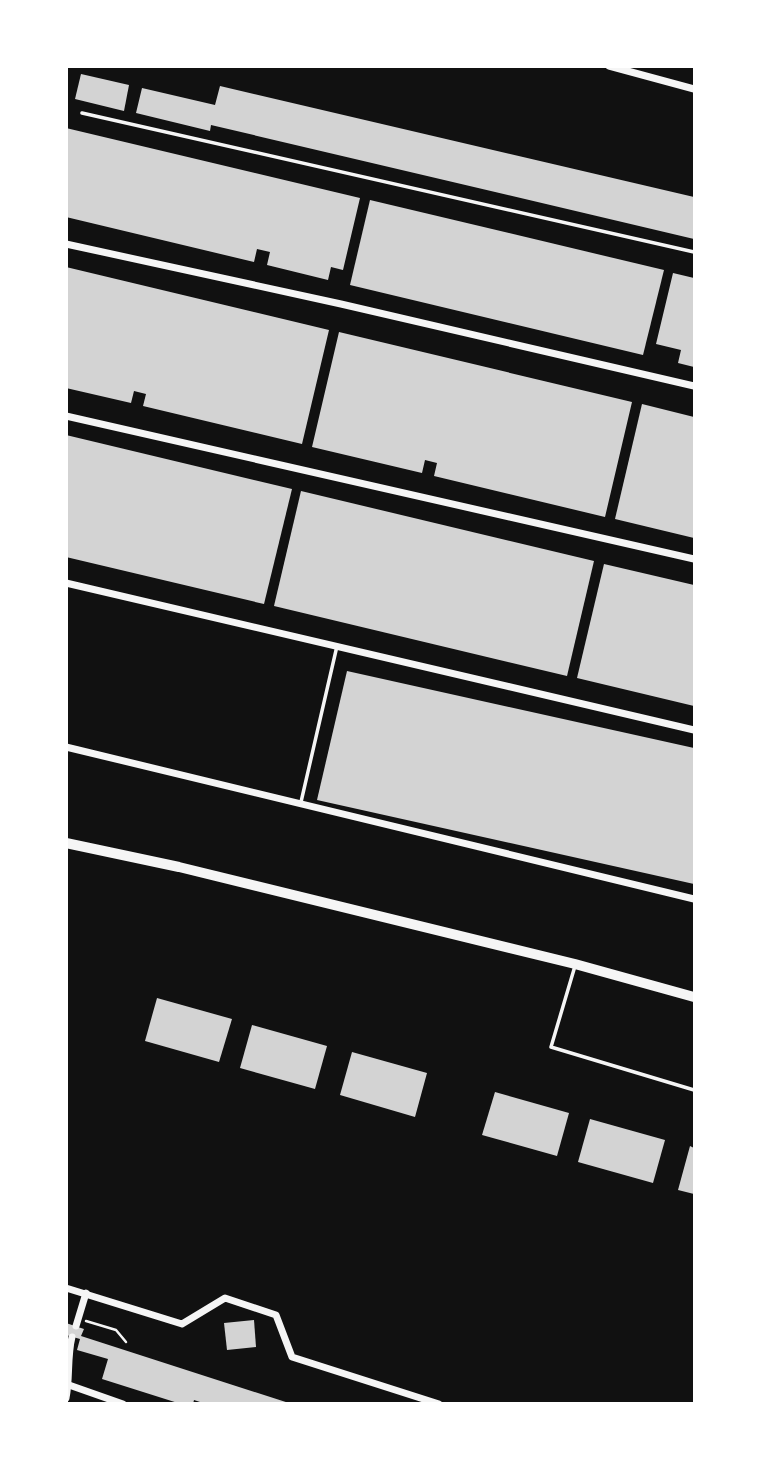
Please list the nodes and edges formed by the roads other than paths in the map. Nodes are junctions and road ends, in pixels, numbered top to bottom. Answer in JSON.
{"nodes":[{"id":1,"x":609,"y":66,"type":"edge"},
{"id":2,"x":695,"y":89,"type":"edge"},
{"id":3,"x":82,"y":113,"type":"dead end"},
{"id":4,"x":66,"y":244,"type":"edge"},
{"id":5,"x":695,"y":252,"type":"edge"},
{"id":6,"x":695,"y":386,"type":"edge"},
{"id":7,"x":66,"y":415,"type":"edge"},
{"id":8,"x":695,"y":559,"type":"edge"},
{"id":9,"x":66,"y":583,"type":"edge"},
{"id":10,"x":337,"y":646,"type":"junction"},
{"id":11,"x":695,"y":730,"type":"edge"},
{"id":12,"x":66,"y":747,"type":"edge"},
{"id":13,"x":301,"y":804,"type":"junction"},
{"id":14,"x":66,"y":843,"type":"edge"},
{"id":15,"x":695,"y":899,"type":"edge"},
{"id":16,"x":575,"y":964,"type":"junction"},
{"id":17,"x":695,"y":997,"type":"edge"},
{"id":18,"x":695,"y":1090,"type":"edge"},
{"id":19,"x":66,"y":1288,"type":"edge"},
{"id":20,"x":86,"y":1293,"type":"junction"},
{"id":21,"x":77,"y":1322,"type":"road end"},
{"id":22,"x":72,"y":1337,"type":"dead end"},
{"id":23,"x":69,"y":1385,"type":"junction"},
{"id":24,"x":66,"y":1398,"type":"edge"},
{"id":25,"x":123,"y":1404,"type":"edge"},
{"id":26,"x":439,"y":1404,"type":"edge"}],
"edges":[{"from":1,"to":2,"type":"street"},
{"from":3,"to":5,"type":"lane"},
{"from":4,"to":6,"type":"street"},
{"from":7,"to":8,"type":"street"},
{"from":9,"to":10,"type":"street"},
{"from":10,"to":11,"type":"street"},
{"from":10,"to":13,"type":"lane"},
{"from":12,"to":13,"type":"street"},
{"from":13,"to":15,"type":"street"},
{"from":14,"to":16,"type":"main road"},
{"from":16,"to":17,"type":"main road"},
{"from":16,"to":18,"type":"lane"},
{"from":19,"to":20,"type":"street"},
{"from":20,"to":21,"type":"street"},
{"from":20,"to":26,"type":"street"},
{"from":22,"to":23,"type":"street"},
{"from":23,"to":24,"type":"street"},
{"from":23,"to":25,"type":"street"}]}
